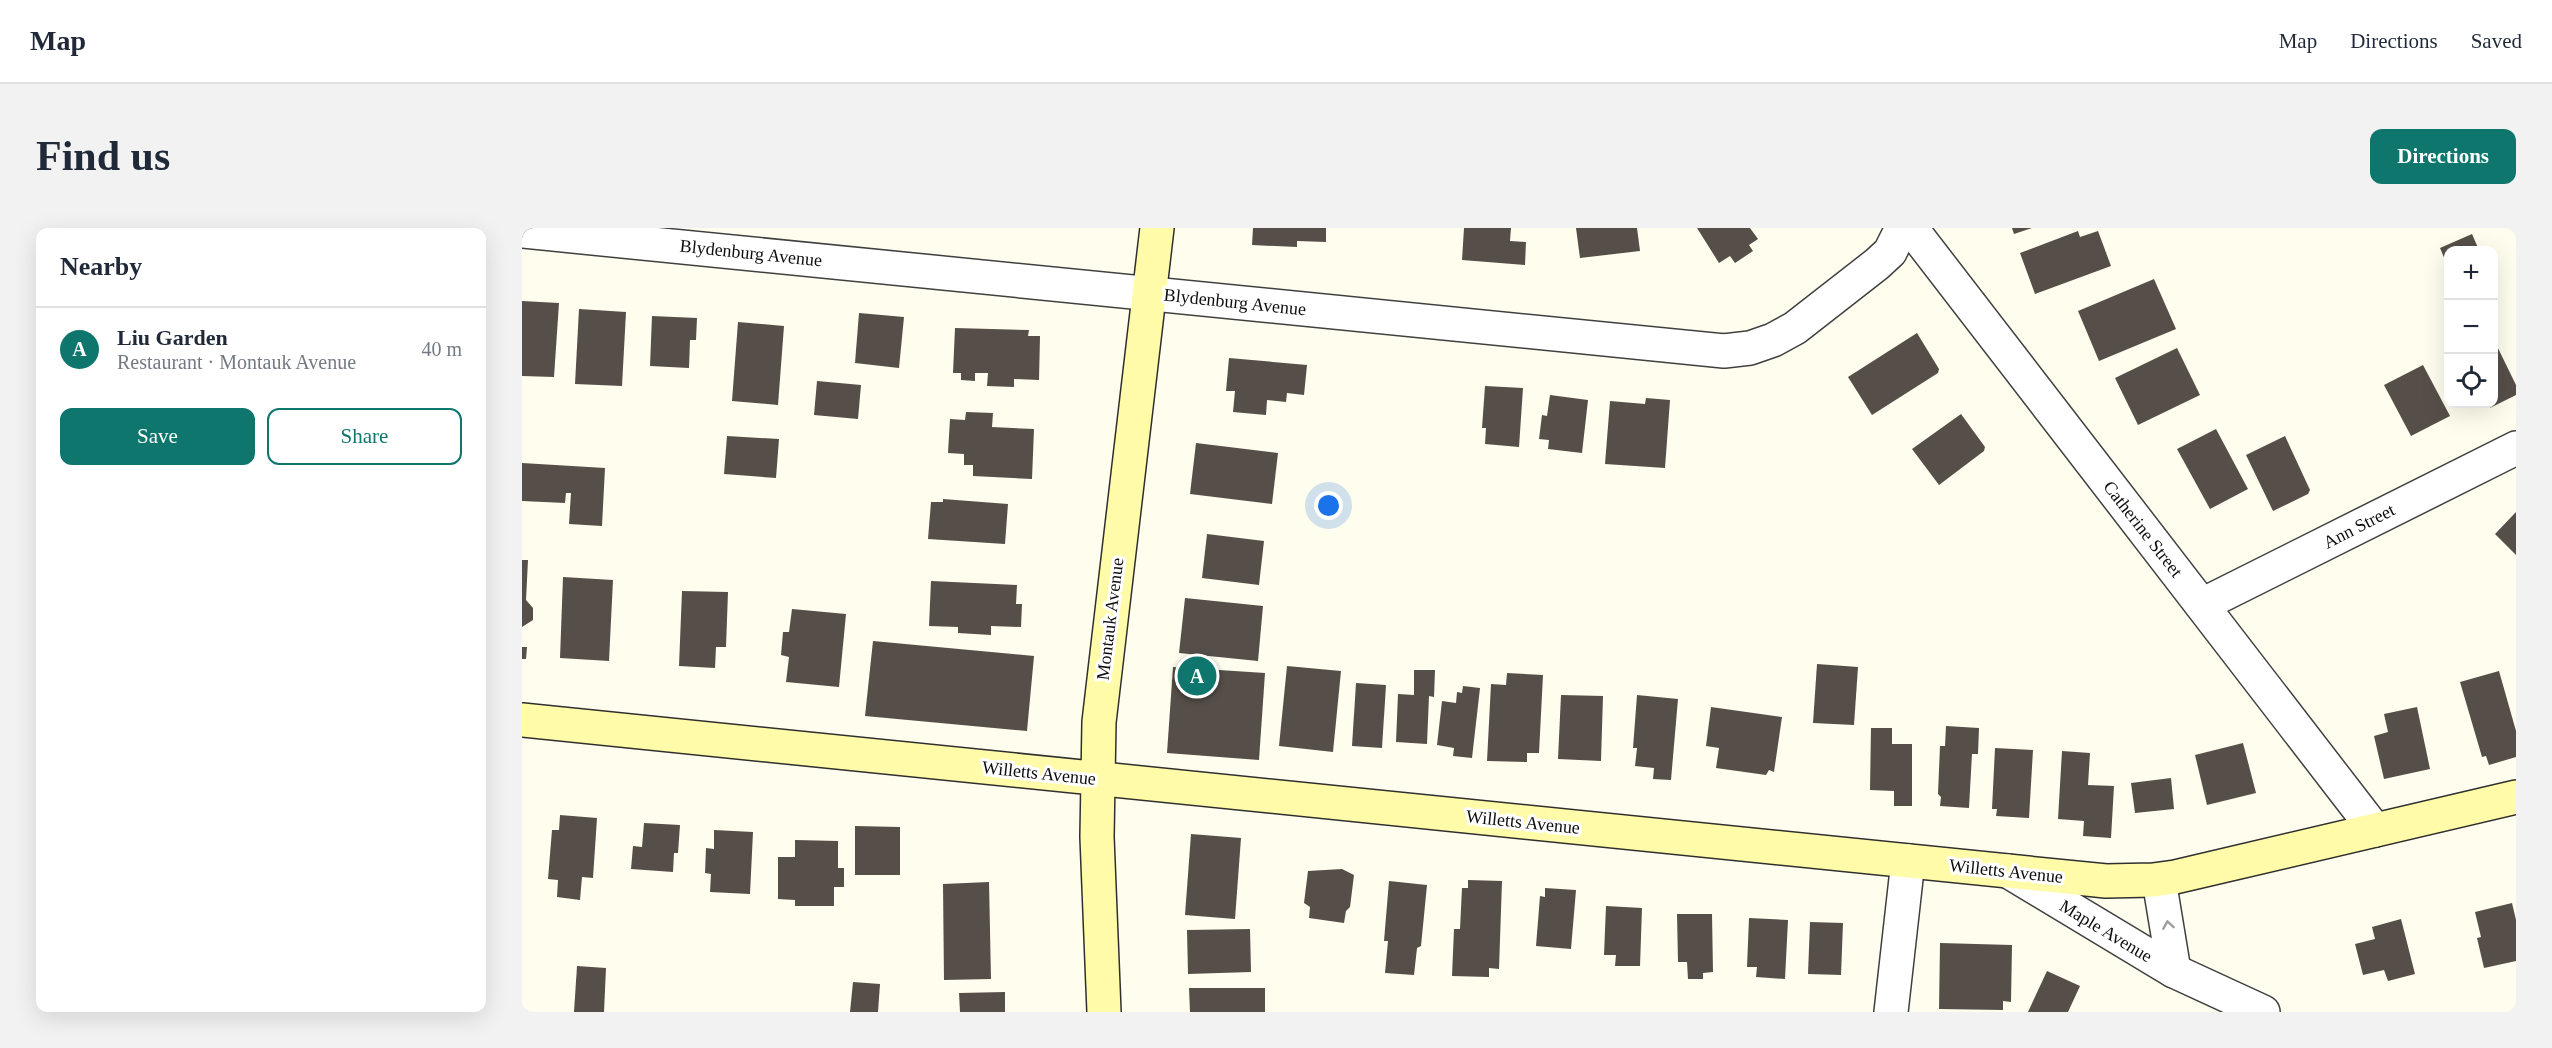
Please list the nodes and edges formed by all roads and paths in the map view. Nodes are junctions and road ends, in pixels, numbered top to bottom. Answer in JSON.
{"nodes":[{"id":1,"x":1157,"y":228,"type":"edge"},
{"id":2,"x":1902,"y":228,"type":"edge"},
{"id":3,"x":1911,"y":228,"type":"edge"},
{"id":4,"x":522,"y":231,"type":"edge"},
{"id":5,"x":1149,"y":293,"type":"junction"},
{"id":6,"x":2516,"y":447,"type":"edge"},
{"id":7,"x":2202,"y":605,"type":"junction"},
{"id":8,"x":522,"y":720,"type":"edge"},
{"id":9,"x":1096,"y":778,"type":"junction"},
{"id":10,"x":2516,"y":797,"type":"edge"},
{"id":11,"x":2375,"y":830,"type":"junction"},
{"id":12,"x":1908,"y":861,"type":"junction"},
{"id":13,"x":2008,"y":871,"type":"junction"},
{"id":14,"x":2158,"y":880,"type":"junction"},
{"id":15,"x":2174,"y":971,"type":"junction"},
{"id":16,"x":1104,"y":1012,"type":"edge"},
{"id":17,"x":1891,"y":1012,"type":"edge"},
{"id":18,"x":2263,"y":1012,"type":"edge"}],
"edges":[{"from":1,"to":5,"type":"main road","name":"Montauk Avenue"},
{"from":2,"to":5,"type":"street","name":"Blydenburg Avenue"},
{"from":3,"to":7,"type":"street","name":"Catherine Street"},
{"from":4,"to":5,"type":"street","name":"Blydenburg Avenue"},
{"from":5,"to":9,"type":"main road","name":"Montauk Avenue"},
{"from":6,"to":7,"type":"street","name":"Ann Street"},
{"from":7,"to":11,"type":"street","name":"Catherine Street"},
{"from":8,"to":9,"type":"main road","name":"Willetts Avenue"},
{"from":9,"to":12,"type":"main road","name":"Willetts Avenue"},
{"from":9,"to":16,"type":"main road","name":"Montauk Avenue"},
{"from":10,"to":11,"type":"main road","name":"Willetts Avenue"},
{"from":11,"to":14,"type":"main road","name":"Willetts Avenue"},
{"from":12,"to":13,"type":"main road","name":"Willetts Avenue"},
{"from":12,"to":17,"type":"street"},
{"from":13,"to":14,"type":"main road","name":"Willetts Avenue"},
{"from":13,"to":15,"type":"street","name":"Maple Avenue"},
{"from":15,"to":14,"type":"street","name":"Maple Avenue","one_way":true},
{"from":15,"to":18,"type":"street","name":"Maple Avenue"}]}
